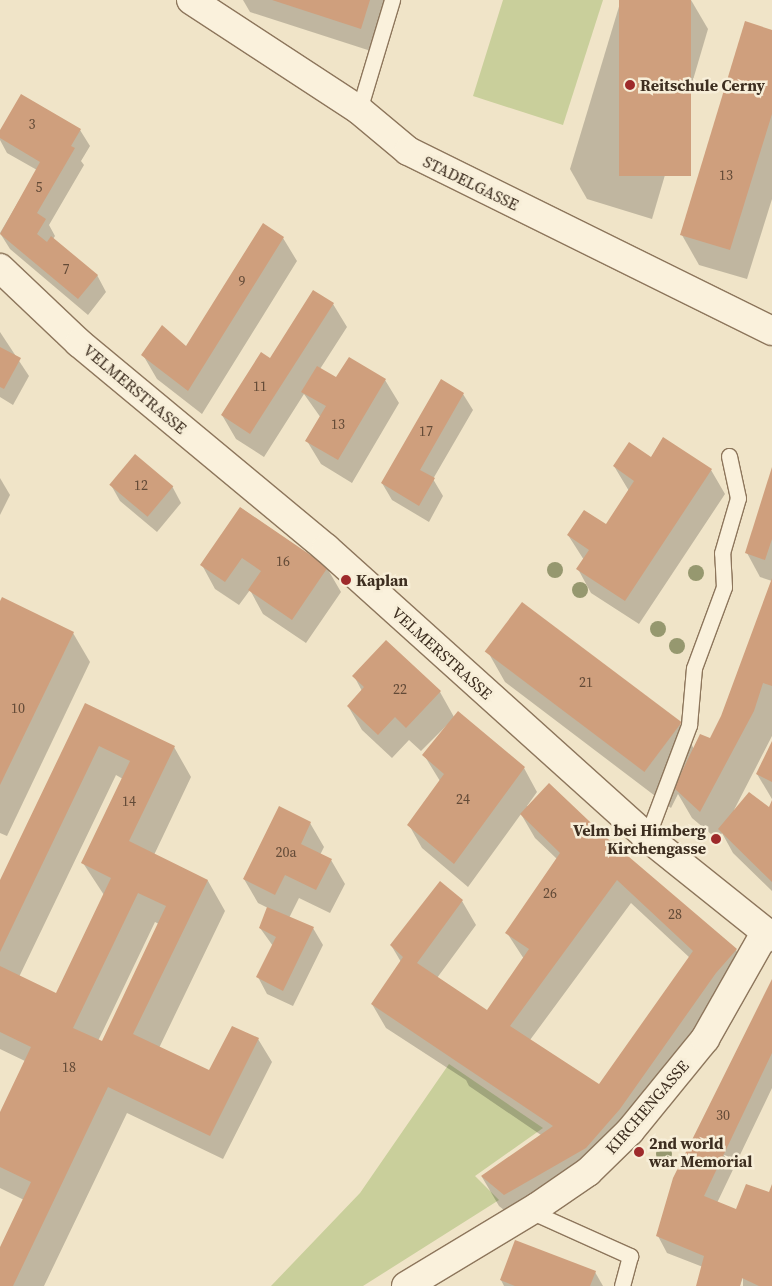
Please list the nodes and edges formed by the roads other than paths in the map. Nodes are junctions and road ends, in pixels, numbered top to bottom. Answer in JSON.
{"nodes":[{"id":1,"x":191,"y":0,"type":"edge"},
{"id":2,"x":392,"y":0,"type":"edge"},
{"id":3,"x":359,"y":110,"type":"junction"},
{"id":4,"x":0,"y":268,"type":"edge"},
{"id":5,"x":772,"y":331,"type":"edge"},
{"id":6,"x":729,"y":456,"type":"dead end"},
{"id":7,"x":647,"y":837,"type":"junction"},
{"id":8,"x":768,"y":935,"type":"edge"},
{"id":9,"x":530,"y":1211,"type":"junction"},
{"id":10,"x":406,"y":1286,"type":"edge"},
{"id":11,"x":622,"y":1286,"type":"edge"}],
"edges":[{"from":1,"to":3,"type":"street","name":"STADELGASSE"},
{"from":2,"to":3,"type":"lane"},
{"from":3,"to":5,"type":"street","name":"STADELGASSE"},
{"from":4,"to":7,"type":"street","name":"VELMERSTRASSE"},
{"from":6,"to":7,"type":"lane"},
{"from":7,"to":8,"type":"street","name":"VELMERSTRASSE"},
{"from":8,"to":9,"type":"street","name":"KIRCHENGASSE"},
{"from":9,"to":10,"type":"street","name":"KIRCHENGASSE"},
{"from":9,"to":11,"type":"lane"}]}
